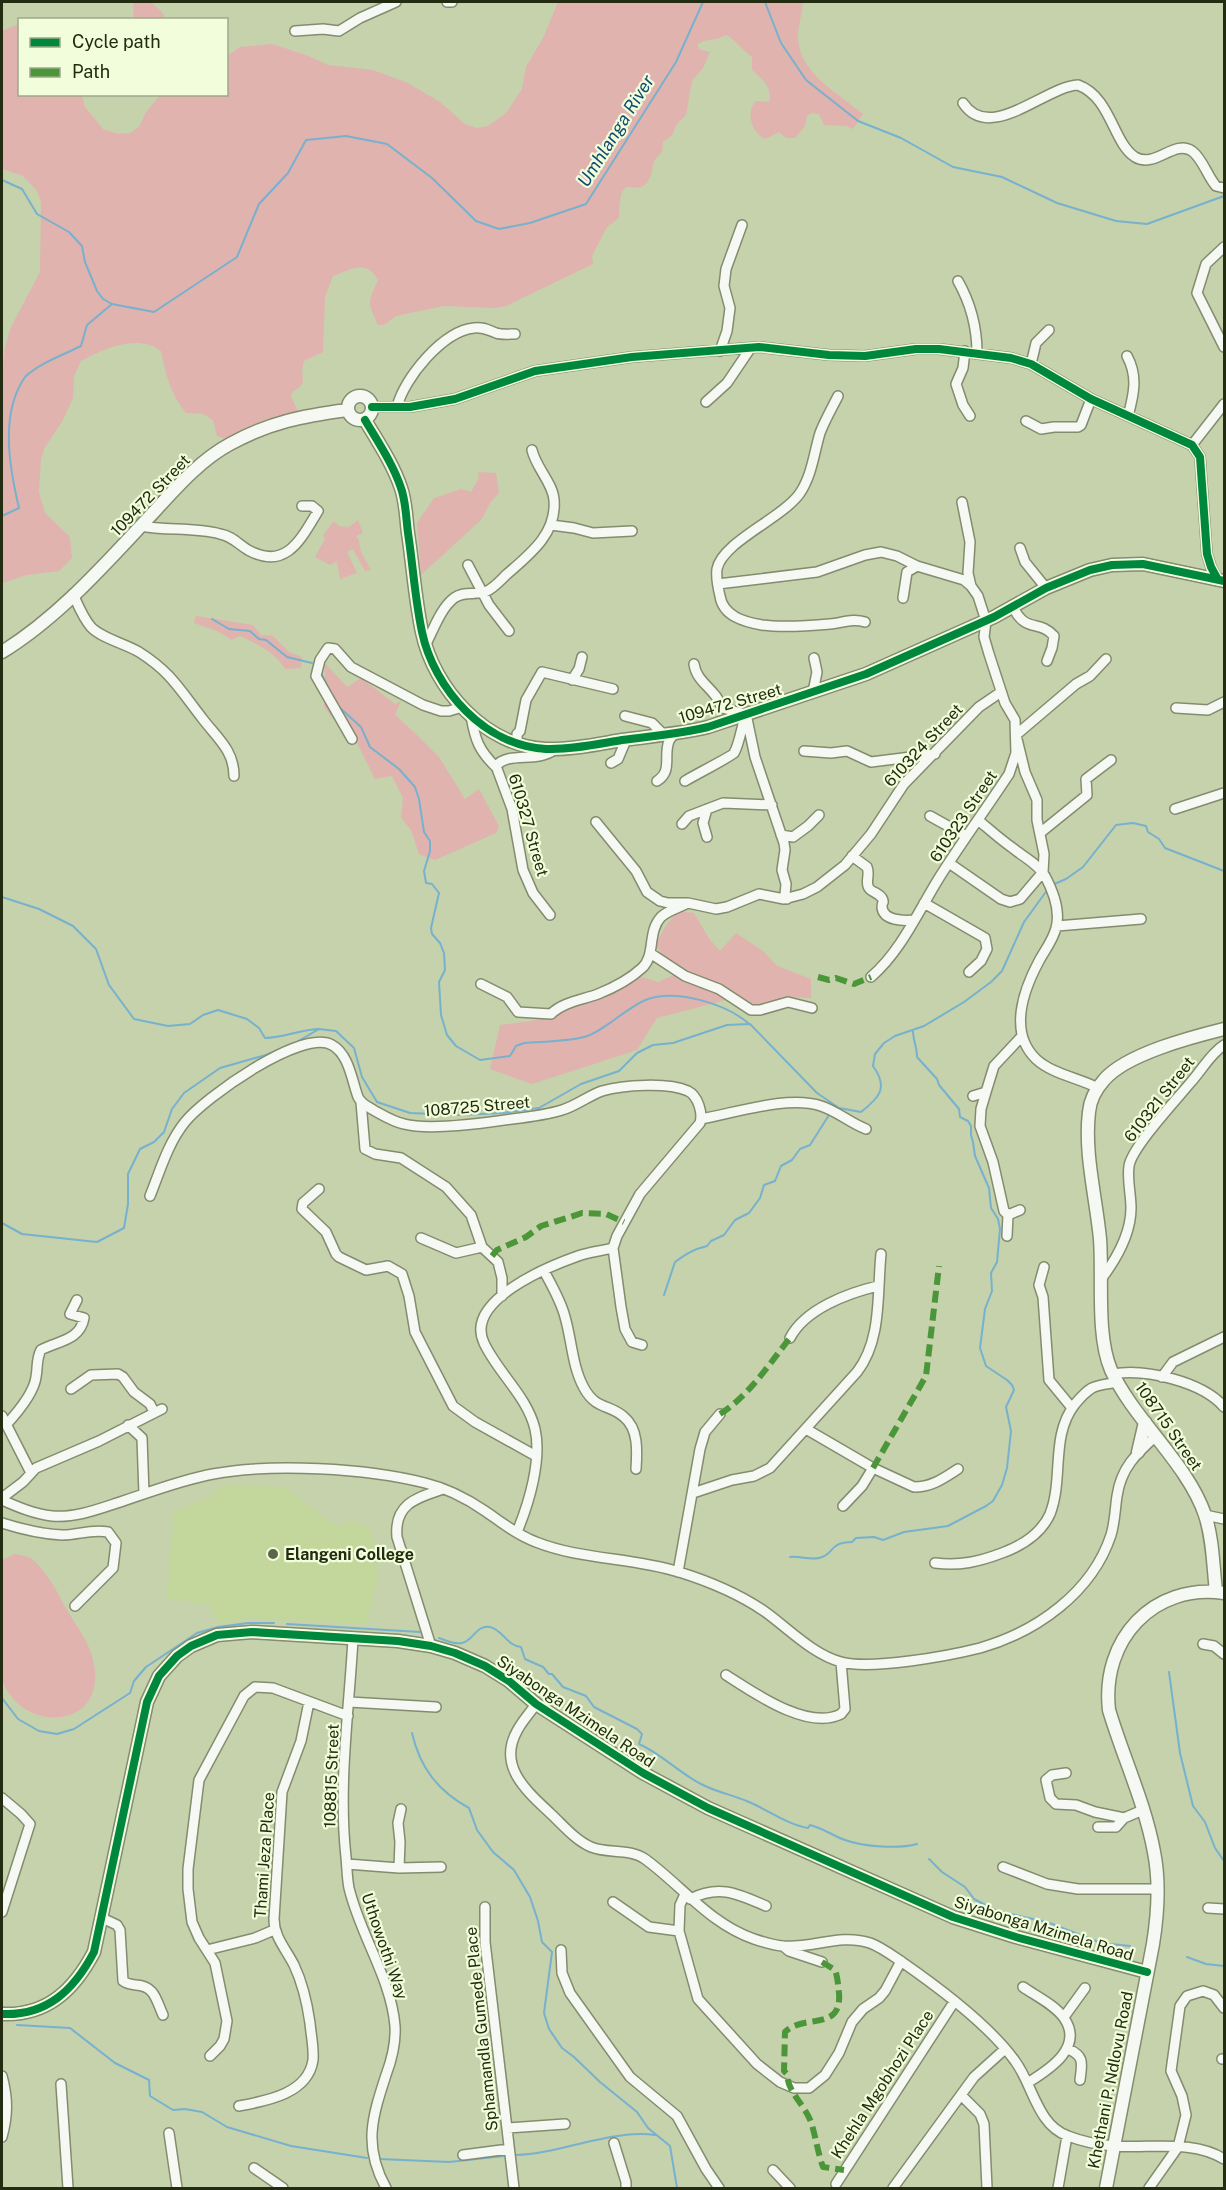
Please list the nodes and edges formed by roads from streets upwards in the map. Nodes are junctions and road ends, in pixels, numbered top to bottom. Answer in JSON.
{"nodes":[{"id":1,"x":396,"y":2,"type":"edge"},
{"id":2,"x":447,"y":2,"type":"edge"},
{"id":3,"x":452,"y":2,"type":"edge"},
{"id":4,"x":295,"y":31,"type":"dead end"},
{"id":5,"x":963,"y":104,"type":"dead end"},
{"id":6,"x":1224,"y":188,"type":"edge"},
{"id":7,"x":742,"y":225,"type":"dead end"},
{"id":8,"x":1224,"y":247,"type":"edge"},
{"id":9,"x":958,"y":281,"type":"dead end"},
{"id":10,"x":1049,"y":330,"type":"dead end"},
{"id":11,"x":515,"y":334,"type":"dead end"},
{"id":12,"x":1224,"y":347,"type":"edge"},
{"id":13,"x":750,"y":349,"type":"junction"},
{"id":14,"x":720,"y":351,"type":"junction"},
{"id":15,"x":964,"y":351,"type":"junction"},
{"id":16,"x":977,"y":353,"type":"junction"},
{"id":17,"x":1127,"y":356,"type":"dead end"},
{"id":18,"x":1031,"y":364,"type":"junction"},
{"id":19,"x":838,"y":396,"type":"dead end"},
{"id":20,"x":1091,"y":399,"type":"junction"},
{"id":21,"x":706,"y":402,"type":"dead end"},
{"id":22,"x":1224,"y":404,"type":"edge"},
{"id":23,"x":372,"y":407,"type":"junction"},
{"id":24,"x":397,"y":407,"type":"junction"},
{"id":25,"x":347,"y":410,"type":"junction"},
{"id":26,"x":970,"y":416,"type":"dead end"},
{"id":27,"x":1128,"y":416,"type":"junction"},
{"id":28,"x":365,"y":420,"type":"junction"},
{"id":29,"x":1026,"y":421,"type":"dead end"},
{"id":30,"x":1192,"y":445,"type":"junction"},
{"id":31,"x":532,"y":450,"type":"dead end"},
{"id":32,"x":962,"y":502,"type":"dead end"},
{"id":33,"x":302,"y":506,"type":"dead end"},
{"id":34,"x":551,"y":525,"type":"junction"},
{"id":35,"x":140,"y":526,"type":"junction"},
{"id":36,"x":632,"y":531,"type":"dead end"},
{"id":37,"x":1020,"y":548,"type":"dead end"},
{"id":38,"x":468,"y":565,"type":"dead end"},
{"id":39,"x":917,"y":566,"type":"junction"},
{"id":40,"x":1221,"y":579,"type":"edge"},
{"id":41,"x":718,"y":584,"type":"junction"},
{"id":42,"x":972,"y":586,"type":"junction"},
{"id":43,"x":1046,"y":588,"type":"junction"},
{"id":44,"x":483,"y":593,"type":"junction"},
{"id":45,"x":73,"y":594,"type":"junction"},
{"id":46,"x":903,"y":598,"type":"dead end"},
{"id":47,"x":1013,"y":607,"type":"junction"},
{"id":48,"x":986,"y":621,"type":"junction"},
{"id":49,"x":866,"y":622,"type":"dead end"},
{"id":50,"x":509,"y":631,"type":"dead end"},
{"id":51,"x":425,"y":646,"type":"junction"},
{"id":52,"x":2,"y":652,"type":"edge"},
{"id":53,"x":582,"y":657,"type":"dead end"},
{"id":54,"x":814,"y":658,"type":"dead end"},
{"id":55,"x":1106,"y":659,"type":"dead end"},
{"id":56,"x":1047,"y":661,"type":"dead end"},
{"id":57,"x":694,"y":664,"type":"dead end"},
{"id":58,"x":572,"y":680,"type":"junction"},
{"id":59,"x":613,"y":689,"type":"dead end"},
{"id":60,"x":1001,"y":692,"type":"junction"},
{"id":61,"x":813,"y":693,"type":"junction"},
{"id":62,"x":1224,"y":702,"type":"edge"},
{"id":63,"x":1176,"y":708,"type":"dead end"},
{"id":64,"x":467,"y":712,"type":"junction"},
{"id":65,"x":746,"y":714,"type":"junction"},
{"id":66,"x":625,"y":716,"type":"dead end"},
{"id":67,"x":669,"y":734,"type":"junction"},
{"id":68,"x":1016,"y":735,"type":"junction"},
{"id":69,"x":352,"y":739,"type":"dead end"},
{"id":70,"x":626,"y":740,"type":"junction"},
{"id":71,"x":517,"y":743,"type":"junction"},
{"id":72,"x":555,"y":748,"type":"junction"},
{"id":73,"x":804,"y":751,"type":"dead end"},
{"id":74,"x":935,"y":754,"type":"junction"},
{"id":75,"x":1111,"y":760,"type":"dead end"},
{"id":76,"x":610,"y":763,"type":"dead end"},
{"id":77,"x":497,"y":768,"type":"junction"},
{"id":78,"x":234,"y":776,"type":"dead end"},
{"id":79,"x":657,"y":781,"type":"dead end"},
{"id":80,"x":685,"y":781,"type":"dead end"},
{"id":81,"x":1224,"y":793,"type":"edge"},
{"id":82,"x":772,"y":805,"type":"junction"},
{"id":83,"x":707,"y":809,"type":"junction"},
{"id":84,"x":1174,"y":809,"type":"dead end"},
{"id":85,"x":819,"y":814,"type":"dead end"},
{"id":86,"x":930,"y":816,"type":"dead end"},
{"id":87,"x":978,"y":820,"type":"junction"},
{"id":88,"x":596,"y":822,"type":"dead end"},
{"id":89,"x":682,"y":824,"type":"dead end"},
{"id":90,"x":1040,"y":833,"type":"junction"},
{"id":91,"x":781,"y":835,"type":"junction"},
{"id":92,"x":966,"y":836,"type":"junction"},
{"id":93,"x":707,"y":837,"type":"dead end"},
{"id":94,"x":852,"y":856,"type":"junction"},
{"id":95,"x":949,"y":862,"type":"junction"},
{"id":96,"x":1044,"y":875,"type":"junction"},
{"id":97,"x":787,"y":899,"type":"junction"},
{"id":98,"x":688,"y":903,"type":"junction"},
{"id":99,"x":924,"y":903,"type":"junction"},
{"id":100,"x":550,"y":915,"type":"dead end"},
{"id":101,"x":1141,"y":918,"type":"dead end"},
{"id":102,"x":914,"y":920,"type":"junction"},
{"id":103,"x":1057,"y":926,"type":"junction"},
{"id":104,"x":650,"y":953,"type":"junction"},
{"id":105,"x":969,"y":972,"type":"dead end"},
{"id":106,"x":871,"y":977,"type":"dead end"},
{"id":107,"x":481,"y":984,"type":"dead end"},
{"id":108,"x":812,"y":1008,"type":"dead end"},
{"id":109,"x":1224,"y":1029,"type":"edge"},
{"id":110,"x":1022,"y":1036,"type":"junction"},
{"id":111,"x":1224,"y":1045,"type":"edge"},
{"id":112,"x":1098,"y":1088,"type":"junction"},
{"id":113,"x":986,"y":1092,"type":"junction"},
{"id":114,"x":361,"y":1102,"type":"junction"},
{"id":115,"x":981,"y":1110,"type":"junction"},
{"id":116,"x":701,"y":1119,"type":"junction"},
{"id":117,"x":866,"y":1129,"type":"dead end"},
{"id":118,"x":319,"y":1189,"type":"dead end"},
{"id":119,"x":150,"y":1196,"type":"dead end"},
{"id":120,"x":1020,"y":1210,"type":"dead end"},
{"id":121,"x":1008,"y":1215,"type":"junction"},
{"id":122,"x":1007,"y":1236,"type":"dead end"},
{"id":123,"x":421,"y":1238,"type":"dead end"},
{"id":124,"x":482,"y":1247,"type":"junction"},
{"id":125,"x":613,"y":1248,"type":"junction"},
{"id":126,"x":881,"y":1254,"type":"dead end"},
{"id":127,"x":1044,"y":1267,"type":"dead end"},
{"id":128,"x":544,"y":1271,"type":"junction"},
{"id":129,"x":1102,"y":1278,"type":"junction"},
{"id":130,"x":878,"y":1286,"type":"junction"},
{"id":131,"x":502,"y":1296,"type":"junction"},
{"id":132,"x":77,"y":1300,"type":"dead end"},
{"id":133,"x":1224,"y":1337,"type":"edge"},
{"id":134,"x":790,"y":1338,"type":"dead end"},
{"id":135,"x":642,"y":1345,"type":"dead end"},
{"id":136,"x":1162,"y":1377,"type":"junction"},
{"id":137,"x":1116,"y":1378,"type":"junction"},
{"id":138,"x":71,"y":1389,"type":"dead end"},
{"id":139,"x":1224,"y":1407,"type":"edge"},
{"id":140,"x":1072,"y":1408,"type":"junction"},
{"id":141,"x":154,"y":1412,"type":"junction"},
{"id":142,"x":720,"y":1414,"type":"dead end"},
{"id":143,"x":2,"y":1416,"type":"edge"},
{"id":144,"x":1145,"y":1422,"type":"junction"},
{"id":145,"x":6,"y":1425,"type":"junction"},
{"id":146,"x":128,"y":1425,"type":"junction"},
{"id":147,"x":807,"y":1429,"type":"junction"},
{"id":148,"x":1156,"y":1436,"type":"junction"},
{"id":149,"x":142,"y":1438,"type":"junction"},
{"id":150,"x":1138,"y":1452,"type":"junction"},
{"id":151,"x":536,"y":1456,"type":"junction"},
{"id":152,"x":873,"y":1468,"type":"junction"},
{"id":153,"x":636,"y":1469,"type":"dead end"},
{"id":154,"x":958,"y":1469,"type":"dead end"},
{"id":155,"x":31,"y":1473,"type":"junction"},
{"id":156,"x":443,"y":1489,"type":"junction"},
{"id":157,"x":693,"y":1493,"type":"junction"},
{"id":158,"x":144,"y":1494,"type":"junction"},
{"id":159,"x":2,"y":1499,"type":"edge"},
{"id":160,"x":843,"y":1506,"type":"dead end"},
{"id":161,"x":1205,"y":1515,"type":"junction"},
{"id":162,"x":1224,"y":1520,"type":"edge"},
{"id":163,"x":2,"y":1523,"type":"edge"},
{"id":164,"x":517,"y":1532,"type":"junction"},
{"id":165,"x":935,"y":1563,"type":"dead end"},
{"id":166,"x":678,"y":1572,"type":"junction"},
{"id":167,"x":1220,"y":1592,"type":"edge"},
{"id":168,"x":75,"y":1606,"type":"dead end"},
{"id":169,"x":353,"y":1639,"type":"junction"},
{"id":170,"x":1203,"y":1644,"type":"dead end"},
{"id":171,"x":431,"y":1646,"type":"junction"},
{"id":172,"x":1224,"y":1654,"type":"edge"},
{"id":173,"x":840,"y":1662,"type":"junction"},
{"id":174,"x":726,"y":1676,"type":"dead end"},
{"id":175,"x":309,"y":1702,"type":"junction"},
{"id":176,"x":349,"y":1702,"type":"junction"},
{"id":177,"x":536,"y":1704,"type":"junction"},
{"id":178,"x":436,"y":1707,"type":"dead end"},
{"id":179,"x":348,"y":1716,"type":"junction"},
{"id":180,"x":1066,"y":1773,"type":"dead end"},
{"id":181,"x":2,"y":1798,"type":"edge"},
{"id":182,"x":401,"y":1809,"type":"dead end"},
{"id":183,"x":1143,"y":1810,"type":"junction"},
{"id":184,"x":1124,"y":1818,"type":"junction"},
{"id":185,"x":1098,"y":1827,"type":"dead end"},
{"id":186,"x":346,"y":1864,"type":"junction"},
{"id":187,"x":441,"y":1867,"type":"dead end"},
{"id":188,"x":1003,"y":1867,"type":"dead end"},
{"id":189,"x":399,"y":1868,"type":"junction"},
{"id":190,"x":348,"y":1886,"type":"joint"},
{"id":191,"x":1158,"y":1889,"type":"junction"},
{"id":192,"x":688,"y":1896,"type":"junction"},
{"id":193,"x":614,"y":1902,"type":"dead end"},
{"id":194,"x":766,"y":1906,"type":"dead end"},
{"id":195,"x":485,"y":1907,"type":"dead end"},
{"id":196,"x":1208,"y":1908,"type":"dead end"},
{"id":197,"x":1224,"y":1910,"type":"edge"},
{"id":198,"x":2,"y":1912,"type":"edge"},
{"id":199,"x":102,"y":1918,"type":"junction"},
{"id":200,"x":274,"y":1930,"type":"junction"},
{"id":201,"x":680,"y":1931,"type":"junction"},
{"id":202,"x":783,"y":1946,"type":"junction"},
{"id":203,"x":207,"y":1950,"type":"junction"},
{"id":204,"x":561,"y":1950,"type":"dead end"},
{"id":205,"x":901,"y":1961,"type":"junction"},
{"id":206,"x":822,"y":1962,"type":"dead end"},
{"id":207,"x":1147,"y":1972,"type":"junction"},
{"id":208,"x":1023,"y":1987,"type":"dead end"},
{"id":209,"x":1085,"y":1988,"type":"dead end"},
{"id":210,"x":954,"y":2002,"type":"junction"},
{"id":211,"x":1224,"y":2008,"type":"edge"},
{"id":212,"x":2,"y":2014,"type":"edge"},
{"id":213,"x":163,"y":2015,"type":"dead end"},
{"id":214,"x":1064,"y":2017,"type":"junction"},
{"id":215,"x":1005,"y":2049,"type":"junction"},
{"id":216,"x":1068,"y":2049,"type":"junction"},
{"id":217,"x":210,"y":2056,"type":"dead end"},
{"id":218,"x":2,"y":2076,"type":"edge"},
{"id":219,"x":1080,"y":2080,"type":"dead end"},
{"id":220,"x":1029,"y":2082,"type":"junction"},
{"id":221,"x":61,"y":2084,"type":"dead end"},
{"id":222,"x":961,"y":2095,"type":"junction"},
{"id":223,"x":239,"y":2106,"type":"dead end"},
{"id":224,"x":565,"y":2124,"type":"dead end"},
{"id":225,"x":507,"y":2128,"type":"junction"},
{"id":226,"x":170,"y":2133,"type":"dead end"},
{"id":227,"x":1067,"y":2136,"type":"junction"},
{"id":228,"x":2,"y":2137,"type":"edge"},
{"id":229,"x":614,"y":2143,"type":"dead end"},
{"id":230,"x":1224,"y":2145,"type":"edge"},
{"id":231,"x":1114,"y":2146,"type":"junction"},
{"id":232,"x":1178,"y":2147,"type":"junction"},
{"id":233,"x":509,"y":2149,"type":"junction"},
{"id":234,"x":462,"y":2155,"type":"dead end"},
{"id":235,"x":1221,"y":2157,"type":"edge"},
{"id":236,"x":254,"y":2168,"type":"dead end"},
{"id":237,"x":773,"y":2170,"type":"dead end"},
{"id":238,"x":836,"y":2184,"type":"dead end"},
{"id":239,"x":68,"y":2188,"type":"edge"},
{"id":240,"x":177,"y":2188,"type":"edge"},
{"id":241,"x":283,"y":2188,"type":"edge"},
{"id":242,"x":386,"y":2188,"type":"edge"},
{"id":243,"x":514,"y":2188,"type":"edge"},
{"id":244,"x":626,"y":2188,"type":"edge"},
{"id":245,"x":719,"y":2188,"type":"edge"},
{"id":246,"x":790,"y":2188,"type":"edge"},
{"id":247,"x":893,"y":2188,"type":"edge"},
{"id":248,"x":987,"y":2188,"type":"edge"},
{"id":249,"x":1058,"y":2188,"type":"edge"},
{"id":250,"x":1106,"y":2188,"type":"edge"},
{"id":251,"x":1149,"y":2188,"type":"edge"}],
"edges":[{"from":1,"to":4,"type":"street"},
{"from":2,"to":3,"type":"street"},
{"from":5,"to":6,"type":"street"},
{"from":7,"to":14,"type":"street"},
{"from":8,"to":12,"type":"street"},
{"from":9,"to":16,"type":"street"},
{"from":10,"to":18,"type":"street"},
{"from":11,"to":24,"type":"street"},
{"from":13,"to":14,"type":"street"},
{"from":13,"to":15,"type":"street"},
{"from":13,"to":21,"type":"street"},
{"from":14,"to":24,"type":"street"},
{"from":15,"to":16,"type":"street"},
{"from":15,"to":26,"type":"street"},
{"from":16,"to":18,"type":"street"},
{"from":17,"to":27,"type":"street"},
{"from":18,"to":20,"type":"street"},
{"from":19,"to":41,"type":"street"},
{"from":20,"to":27,"type":"street"},
{"from":20,"to":29,"type":"street"},
{"from":22,"to":30,"type":"street"},
{"from":23,"to":24,"type":"street"},
{"from":23,"to":25,"type":"street"},
{"from":23,"to":28,"type":"street"},
{"from":25,"to":28,"type":"street"},
{"from":25,"to":35,"type":"street","name":"109472 Street"},
{"from":27,"to":30,"type":"street"},
{"from":28,"to":51,"type":"street","name":"109472 Street"},
{"from":30,"to":40,"type":"street"},
{"from":31,"to":34,"type":"street"},
{"from":32,"to":42,"type":"street","name":"610323 Street"},
{"from":33,"to":35,"type":"street"},
{"from":34,"to":36,"type":"street"},
{"from":34,"to":44,"type":"street"},
{"from":35,"to":45,"type":"street","name":"109472 Street"},
{"from":37,"to":43,"type":"street"},
{"from":38,"to":44,"type":"street"},
{"from":39,"to":41,"type":"street"},
{"from":39,"to":42,"type":"street"},
{"from":39,"to":46,"type":"street"},
{"from":40,"to":43,"type":"street","name":"109472 Street"},
{"from":41,"to":49,"type":"street"},
{"from":42,"to":48,"type":"street","name":"610323 Street"},
{"from":43,"to":47,"type":"street","name":"109472 Street"},
{"from":44,"to":50,"type":"street"},
{"from":44,"to":51,"type":"street"},
{"from":45,"to":52,"type":"street","name":"109472 Street"},
{"from":45,"to":78,"type":"street"},
{"from":47,"to":48,"type":"street","name":"109472 Street"},
{"from":47,"to":56,"type":"street"},
{"from":48,"to":60,"type":"street","name":"610323 Street"},
{"from":48,"to":61,"type":"street","name":"109472 Street"},
{"from":51,"to":64,"type":"street","name":"109472 Street"},
{"from":53,"to":58,"type":"street"},
{"from":54,"to":61,"type":"street"},
{"from":55,"to":68,"type":"street"},
{"from":57,"to":65,"type":"street"},
{"from":58,"to":59,"type":"street"},
{"from":58,"to":71,"type":"street"},
{"from":60,"to":68,"type":"street","name":"610323 Street"},
{"from":60,"to":74,"type":"street","name":"610324 Street"},
{"from":61,"to":65,"type":"street","name":"109472 Street"},
{"from":62,"to":63,"type":"street"},
{"from":64,"to":69,"type":"street"},
{"from":64,"to":71,"type":"street","name":"109472 Street"},
{"from":64,"to":77,"type":"street"},
{"from":65,"to":67,"type":"street","name":"109472 Street"},
{"from":65,"to":80,"type":"street"},
{"from":65,"to":82,"type":"street"},
{"from":66,"to":67,"type":"street"},
{"from":67,"to":70,"type":"street","name":"109472 Street"},
{"from":67,"to":79,"type":"street"},
{"from":68,"to":87,"type":"street","name":"610323 Street"},
{"from":68,"to":90,"type":"street"},
{"from":70,"to":72,"type":"street","name":"109472 Street"},
{"from":70,"to":76,"type":"street"},
{"from":71,"to":72,"type":"street","name":"109472 Street"},
{"from":72,"to":77,"type":"street","name":"610327 Street"},
{"from":73,"to":74,"type":"street"},
{"from":74,"to":94,"type":"street","name":"610324 Street"},
{"from":75,"to":90,"type":"street"},
{"from":77,"to":100,"type":"street","name":"610327 Street"},
{"from":81,"to":84,"type":"street"},
{"from":82,"to":83,"type":"street"},
{"from":82,"to":91,"type":"street"},
{"from":83,"to":89,"type":"street"},
{"from":83,"to":93,"type":"street"},
{"from":85,"to":91,"type":"street"},
{"from":86,"to":92,"type":"street"},
{"from":87,"to":92,"type":"street","name":"610323 Street"},
{"from":87,"to":96,"type":"street"},
{"from":88,"to":98,"type":"street","name":"610324 Street"},
{"from":90,"to":96,"type":"street"},
{"from":91,"to":97,"type":"street"},
{"from":92,"to":95,"type":"street","name":"610323 Street"},
{"from":94,"to":97,"type":"street","name":"610324 Street"},
{"from":94,"to":102,"type":"street"},
{"from":95,"to":96,"type":"street"},
{"from":95,"to":99,"type":"street","name":"610323 Street"},
{"from":96,"to":103,"type":"street"},
{"from":97,"to":98,"type":"street","name":"610324 Street"},
{"from":98,"to":104,"type":"street"},
{"from":99,"to":102,"type":"street","name":"610323 Street"},
{"from":99,"to":105,"type":"street"},
{"from":101,"to":103,"type":"street"},
{"from":102,"to":106,"type":"street","name":"610323 Street"},
{"from":103,"to":110,"type":"street"},
{"from":104,"to":107,"type":"street"},
{"from":104,"to":108,"type":"street"},
{"from":109,"to":112,"type":"street"},
{"from":110,"to":112,"type":"street"},
{"from":110,"to":113,"type":"street"},
{"from":111,"to":129,"type":"street","name":"610321 Street"},
{"from":112,"to":129,"type":"street","name":"108715 Street"},
{"from":113,"to":115,"type":"street"},
{"from":113,"to":115,"type":"street"},
{"from":114,"to":116,"type":"street","name":"108725 Street"},
{"from":114,"to":119,"type":"street"},
{"from":114,"to":124,"type":"street"},
{"from":115,"to":121,"type":"street"},
{"from":116,"to":117,"type":"street"},
{"from":116,"to":125,"type":"street"},
{"from":118,"to":151,"type":"street"},
{"from":120,"to":121,"type":"street"},
{"from":121,"to":122,"type":"street"},
{"from":123,"to":124,"type":"street"},
{"from":124,"to":131,"type":"street"},
{"from":125,"to":128,"type":"street"},
{"from":125,"to":135,"type":"street"},
{"from":126,"to":130,"type":"street"},
{"from":127,"to":140,"type":"street"},
{"from":128,"to":131,"type":"street"},
{"from":128,"to":153,"type":"street"},
{"from":129,"to":137,"type":"street","name":"108715 Street"},
{"from":130,"to":134,"type":"street"},
{"from":130,"to":147,"type":"street"},
{"from":131,"to":151,"type":"street"},
{"from":132,"to":145,"type":"street"},
{"from":133,"to":136,"type":"street"},
{"from":136,"to":137,"type":"street"},
{"from":136,"to":139,"type":"street"},
{"from":137,"to":140,"type":"street"},
{"from":137,"to":144,"type":"street","name":"108715 Street"},
{"from":138,"to":141,"type":"street"},
{"from":140,"to":165,"type":"street"},
{"from":141,"to":146,"type":"street"},
{"from":141,"to":149,"type":"street"},
{"from":142,"to":157,"type":"street"},
{"from":143,"to":145,"type":"street"},
{"from":144,"to":148,"type":"street","name":"108715 Street"},
{"from":144,"to":150,"type":"street"},
{"from":145,"to":155,"type":"street"},
{"from":146,"to":149,"type":"street"},
{"from":146,"to":155,"type":"street"},
{"from":147,"to":152,"type":"street"},
{"from":147,"to":157,"type":"street"},
{"from":148,"to":150,"type":"street"},
{"from":148,"to":161,"type":"street","name":"108715 Street"},
{"from":149,"to":158,"type":"street"},
{"from":150,"to":173,"type":"street"},
{"from":151,"to":164,"type":"street"},
{"from":152,"to":154,"type":"street"},
{"from":152,"to":160,"type":"street"},
{"from":155,"to":159,"type":"street"},
{"from":156,"to":158,"type":"street"},
{"from":156,"to":164,"type":"street"},
{"from":156,"to":171,"type":"street"},
{"from":157,"to":166,"type":"street"},
{"from":158,"to":159,"type":"street"},
{"from":161,"to":162,"type":"street"},
{"from":161,"to":167,"type":"street","name":"108715 Street"},
{"from":163,"to":168,"type":"street"},
{"from":164,"to":166,"type":"street"},
{"from":166,"to":173,"type":"street"},
{"from":167,"to":183,"type":"street","name":"Khethani P. Ndlovu Road"},
{"from":169,"to":171,"type":"street","name":"Siyabonga Mzimela Road"},
{"from":169,"to":176,"type":"street","name":"108815 Street"},
{"from":169,"to":199,"type":"street","name":"Siyabonga Mzimela Road"},
{"from":170,"to":172,"type":"street"},
{"from":171,"to":177,"type":"street","name":"Siyabonga Mzimela Road"},
{"from":173,"to":174,"type":"street"},
{"from":175,"to":179,"type":"street"},
{"from":175,"to":200,"type":"street","name":"Thami Jeza Place"},
{"from":175,"to":203,"type":"street"},
{"from":176,"to":178,"type":"street","name":"108815 Street"},
{"from":176,"to":179,"type":"street","name":"108815 Street"},
{"from":177,"to":192,"type":"street"},
{"from":177,"to":207,"type":"street","name":"Siyabonga Mzimela Road"},
{"from":179,"to":186,"type":"street","name":"108815 Street"},
{"from":180,"to":184,"type":"street"},
{"from":181,"to":198,"type":"street"},
{"from":182,"to":189,"type":"street"},
{"from":183,"to":184,"type":"street"},
{"from":183,"to":191,"type":"street","name":"Khethani P. Ndlovu Road"},
{"from":184,"to":185,"type":"street"},
{"from":186,"to":189,"type":"street"},
{"from":186,"to":190,"type":"street","name":"108815 Street"},
{"from":187,"to":189,"type":"street"},
{"from":188,"to":191,"type":"street"},
{"from":190,"to":242,"type":"street","name":"Uthowothi Way"},
{"from":191,"to":207,"type":"street","name":"Khethani P. Ndlovu Road"},
{"from":192,"to":194,"type":"street"},
{"from":192,"to":201,"type":"street"},
{"from":192,"to":202,"type":"street"},
{"from":193,"to":201,"type":"street"},
{"from":195,"to":225,"type":"street","name":"Sphamandla Gumede Place"},
{"from":196,"to":197,"type":"street"},
{"from":199,"to":212,"type":"street","name":"Siyabonga Mzimela Road"},
{"from":199,"to":213,"type":"street"},
{"from":200,"to":203,"type":"street"},
{"from":200,"to":223,"type":"street","name":"Thami Jeza Place"},
{"from":201,"to":205,"type":"street"},
{"from":202,"to":205,"type":"street"},
{"from":202,"to":206,"type":"street"},
{"from":203,"to":217,"type":"street"},
{"from":204,"to":245,"type":"street"},
{"from":205,"to":210,"type":"street"},
{"from":207,"to":231,"type":"street","name":"Khethani P. Ndlovu Road"},
{"from":208,"to":214,"type":"street"},
{"from":209,"to":214,"type":"street"},
{"from":210,"to":215,"type":"street"},
{"from":210,"to":238,"type":"street","name":"Khehla Mgobhozi Place"},
{"from":211,"to":232,"type":"street"},
{"from":214,"to":216,"type":"street"},
{"from":215,"to":220,"type":"street"},
{"from":215,"to":222,"type":"street"},
{"from":216,"to":219,"type":"street"},
{"from":216,"to":220,"type":"street"},
{"from":218,"to":228,"type":"street"},
{"from":220,"to":227,"type":"street"},
{"from":221,"to":239,"type":"street"},
{"from":222,"to":247,"type":"street"},
{"from":222,"to":248,"type":"street"},
{"from":224,"to":225,"type":"street"},
{"from":225,"to":233,"type":"street","name":"Sphamandla Gumede Place"},
{"from":226,"to":240,"type":"street"},
{"from":227,"to":231,"type":"street"},
{"from":227,"to":249,"type":"street"},
{"from":229,"to":244,"type":"street"},
{"from":230,"to":235,"type":"street"},
{"from":231,"to":232,"type":"street"},
{"from":231,"to":250,"type":"street","name":"Khethani P. Ndlovu Road"},
{"from":232,"to":235,"type":"street"},
{"from":232,"to":251,"type":"street"},
{"from":233,"to":234,"type":"street","name":"Sphamandla Gumede Place"},
{"from":233,"to":243,"type":"street","name":"Sphamandla Gumede Place"},
{"from":236,"to":241,"type":"street"},
{"from":237,"to":246,"type":"street"}]}
